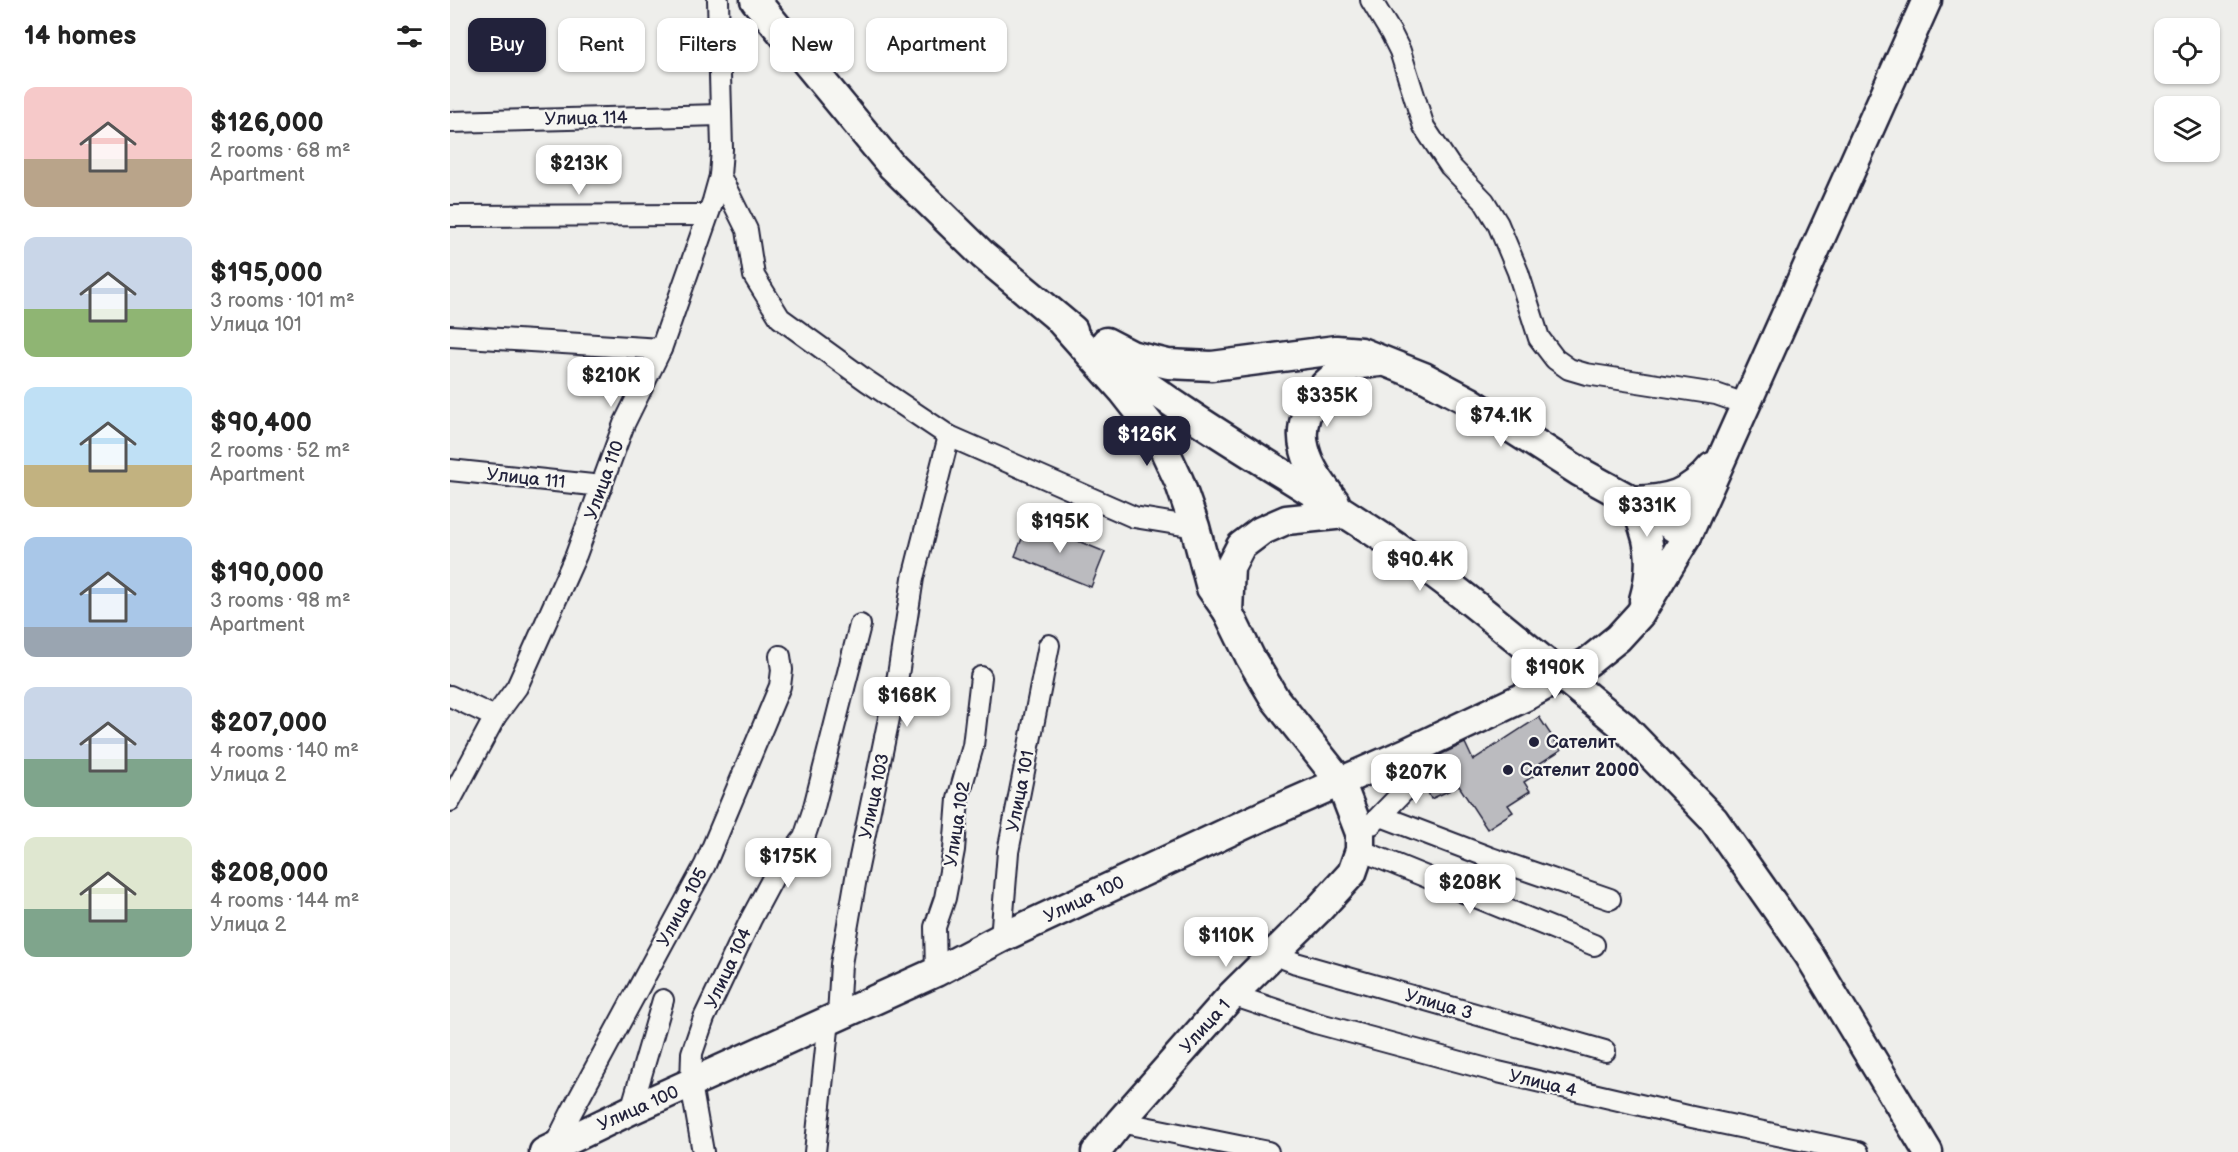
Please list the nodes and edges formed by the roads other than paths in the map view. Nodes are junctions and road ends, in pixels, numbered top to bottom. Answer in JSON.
{"nodes":[{"id":1,"x":718,"y":0,"type":"edge"},
{"id":2,"x":755,"y":0,"type":"edge"},
{"id":3,"x":1371,"y":0,"type":"edge"},
{"id":4,"x":1927,"y":0,"type":"edge"},
{"id":5,"x":721,"y":115,"type":"junction"},
{"id":6,"x":450,"y":122,"type":"edge"},
{"id":7,"x":720,"y":176,"type":"junction"},
{"id":8,"x":707,"y":215,"type":"junction"},
{"id":9,"x":450,"y":216,"type":"edge"},
{"id":10,"x":1058,"y":318,"type":"junction"},
{"id":11,"x":450,"y":336,"type":"edge"},
{"id":12,"x":661,"y":349,"type":"junction"},
{"id":13,"x":1385,"y":361,"type":"junction"},
{"id":14,"x":1745,"y":404,"type":"junction"},
{"id":15,"x":949,"y":436,"type":"junction"},
{"id":16,"x":1722,"y":455,"type":"junction"},
{"id":17,"x":450,"y":470,"type":"edge"},
{"id":18,"x":602,"y":486,"type":"junction"},
{"id":19,"x":1633,"y":501,"type":"junction"},
{"id":20,"x":1345,"y":514,"type":"junction"},
{"id":21,"x":1195,"y":527,"type":"junction"},
{"id":22,"x":1687,"y":536,"type":"junction"},
{"id":23,"x":1228,"y":612,"type":"junction"},
{"id":24,"x":1640,"y":614,"type":"junction"},
{"id":25,"x":860,"y":625,"type":"dead end"},
{"id":26,"x":1049,"y":645,"type":"dead end"},
{"id":27,"x":780,"y":656,"type":"dead end"},
{"id":28,"x":981,"y":677,"type":"dead end"},
{"id":29,"x":450,"y":696,"type":"edge"},
{"id":30,"x":495,"y":717,"type":"junction"},
{"id":31,"x":1407,"y":752,"type":"junction"},
{"id":32,"x":1340,"y":781,"type":"junction"},
{"id":33,"x":450,"y":801,"type":"edge"},
{"id":34,"x":1367,"y":833,"type":"junction"},
{"id":35,"x":1610,"y":899,"type":"dead end"},
{"id":36,"x":1001,"y":938,"type":"junction"},
{"id":37,"x":1594,"y":945,"type":"dead end"},
{"id":38,"x":1273,"y":954,"type":"junction"},
{"id":39,"x":936,"y":972,"type":"junction"},
{"id":40,"x":1232,"y":995,"type":"junction"},
{"id":41,"x":663,"y":1000,"type":"dead end"},
{"id":42,"x":834,"y":1018,"type":"junction"},
{"id":43,"x":1605,"y":1051,"type":"dead end"},
{"id":44,"x":692,"y":1084,"type":"junction"},
{"id":45,"x":631,"y":1110,"type":"junction"},
{"id":46,"x":1120,"y":1122,"type":"junction"},
{"id":47,"x":549,"y":1149,"type":"edge"},
{"id":48,"x":703,"y":1152,"type":"edge"},
{"id":49,"x":815,"y":1152,"type":"edge"},
{"id":50,"x":1096,"y":1152,"type":"edge"},
{"id":51,"x":1268,"y":1152,"type":"edge"},
{"id":52,"x":1858,"y":1152,"type":"edge"},
{"id":53,"x":1928,"y":1152,"type":"edge"}],
"edges":[{"from":1,"to":5,"type":"street","name":"Улица 110"},
{"from":2,"to":10,"type":"main road"},
{"from":3,"to":14,"type":"street"},
{"from":4,"to":14,"type":"main road","name":"Улица 100"},
{"from":5,"to":6,"type":"street","name":"Улица 114"},
{"from":5,"to":7,"type":"street","name":"Улица 110"},
{"from":7,"to":8,"type":"street","name":"Улица 110"},
{"from":7,"to":15,"type":"street"},
{"from":8,"to":9,"type":"street"},
{"from":8,"to":12,"type":"street","name":"Улица 110"},
{"from":10,"to":13,"type":"main road"},
{"from":10,"to":20,"type":"main road"},
{"from":10,"to":21,"type":"main road"},
{"from":11,"to":12,"type":"street"},
{"from":12,"to":18,"type":"street","name":"Улица 110"},
{"from":13,"to":19,"type":"main road"},
{"from":13,"to":20,"type":"main road"},
{"from":14,"to":16,"type":"main road","name":"Улица 100"},
{"from":15,"to":21,"type":"street"},
{"from":15,"to":42,"type":"street","name":"Улица 103"},
{"from":16,"to":19,"type":"main road"},
{"from":16,"to":22,"type":"main road","name":"Улица 100"},
{"from":17,"to":18,"type":"street","name":"Улица 111"},
{"from":18,"to":30,"type":"street","name":"Улица 110"},
{"from":19,"to":22,"type":"main road"},
{"from":19,"to":24,"type":"main road"},
{"from":20,"to":23,"type":"main road"},
{"from":20,"to":53,"type":"main road","bridge":true},
{"from":21,"to":23,"type":"main road"},
{"from":22,"to":24,"type":"main road","name":"Улица 100"},
{"from":23,"to":32,"type":"main road"},
{"from":24,"to":31,"type":"main road","name":"Улица 100"},
{"from":25,"to":44,"type":"street","name":"Улица 104"},
{"from":26,"to":36,"type":"street","name":"Улица 101"},
{"from":27,"to":47,"type":"street","name":"Улица 105"},
{"from":28,"to":39,"type":"street","name":"Улица 102"},
{"from":29,"to":30,"type":"street"},
{"from":30,"to":33,"type":"street","name":"Улица 110"},
{"from":31,"to":32,"type":"main road","name":"Улица 100"},
{"from":31,"to":34,"type":"street"},
{"from":32,"to":34,"type":"main road"},
{"from":32,"to":36,"type":"main road","name":"Улица 100"},
{"from":34,"to":35,"type":"street"},
{"from":34,"to":37,"type":"street"},
{"from":34,"to":38,"type":"main road","name":"Улица 1"},
{"from":36,"to":39,"type":"main road","name":"Улица 100"},
{"from":38,"to":40,"type":"main road","name":"Улица 1"},
{"from":38,"to":43,"type":"street","name":"Улица 3"},
{"from":39,"to":42,"type":"main road","name":"Улица 100"},
{"from":40,"to":46,"type":"main road","name":"Улица 1"},
{"from":40,"to":52,"type":"street","name":"Улица 4"},
{"from":41,"to":45,"type":"street"},
{"from":42,"to":44,"type":"main road","name":"Улица 100"},
{"from":42,"to":49,"type":"street"},
{"from":44,"to":45,"type":"main road","name":"Улица 100"},
{"from":44,"to":48,"type":"street","name":"Улица 104"},
{"from":45,"to":47,"type":"main road","name":"Улица 100"},
{"from":46,"to":50,"type":"main road","name":"Улица 1"},
{"from":46,"to":51,"type":"street"}]}
